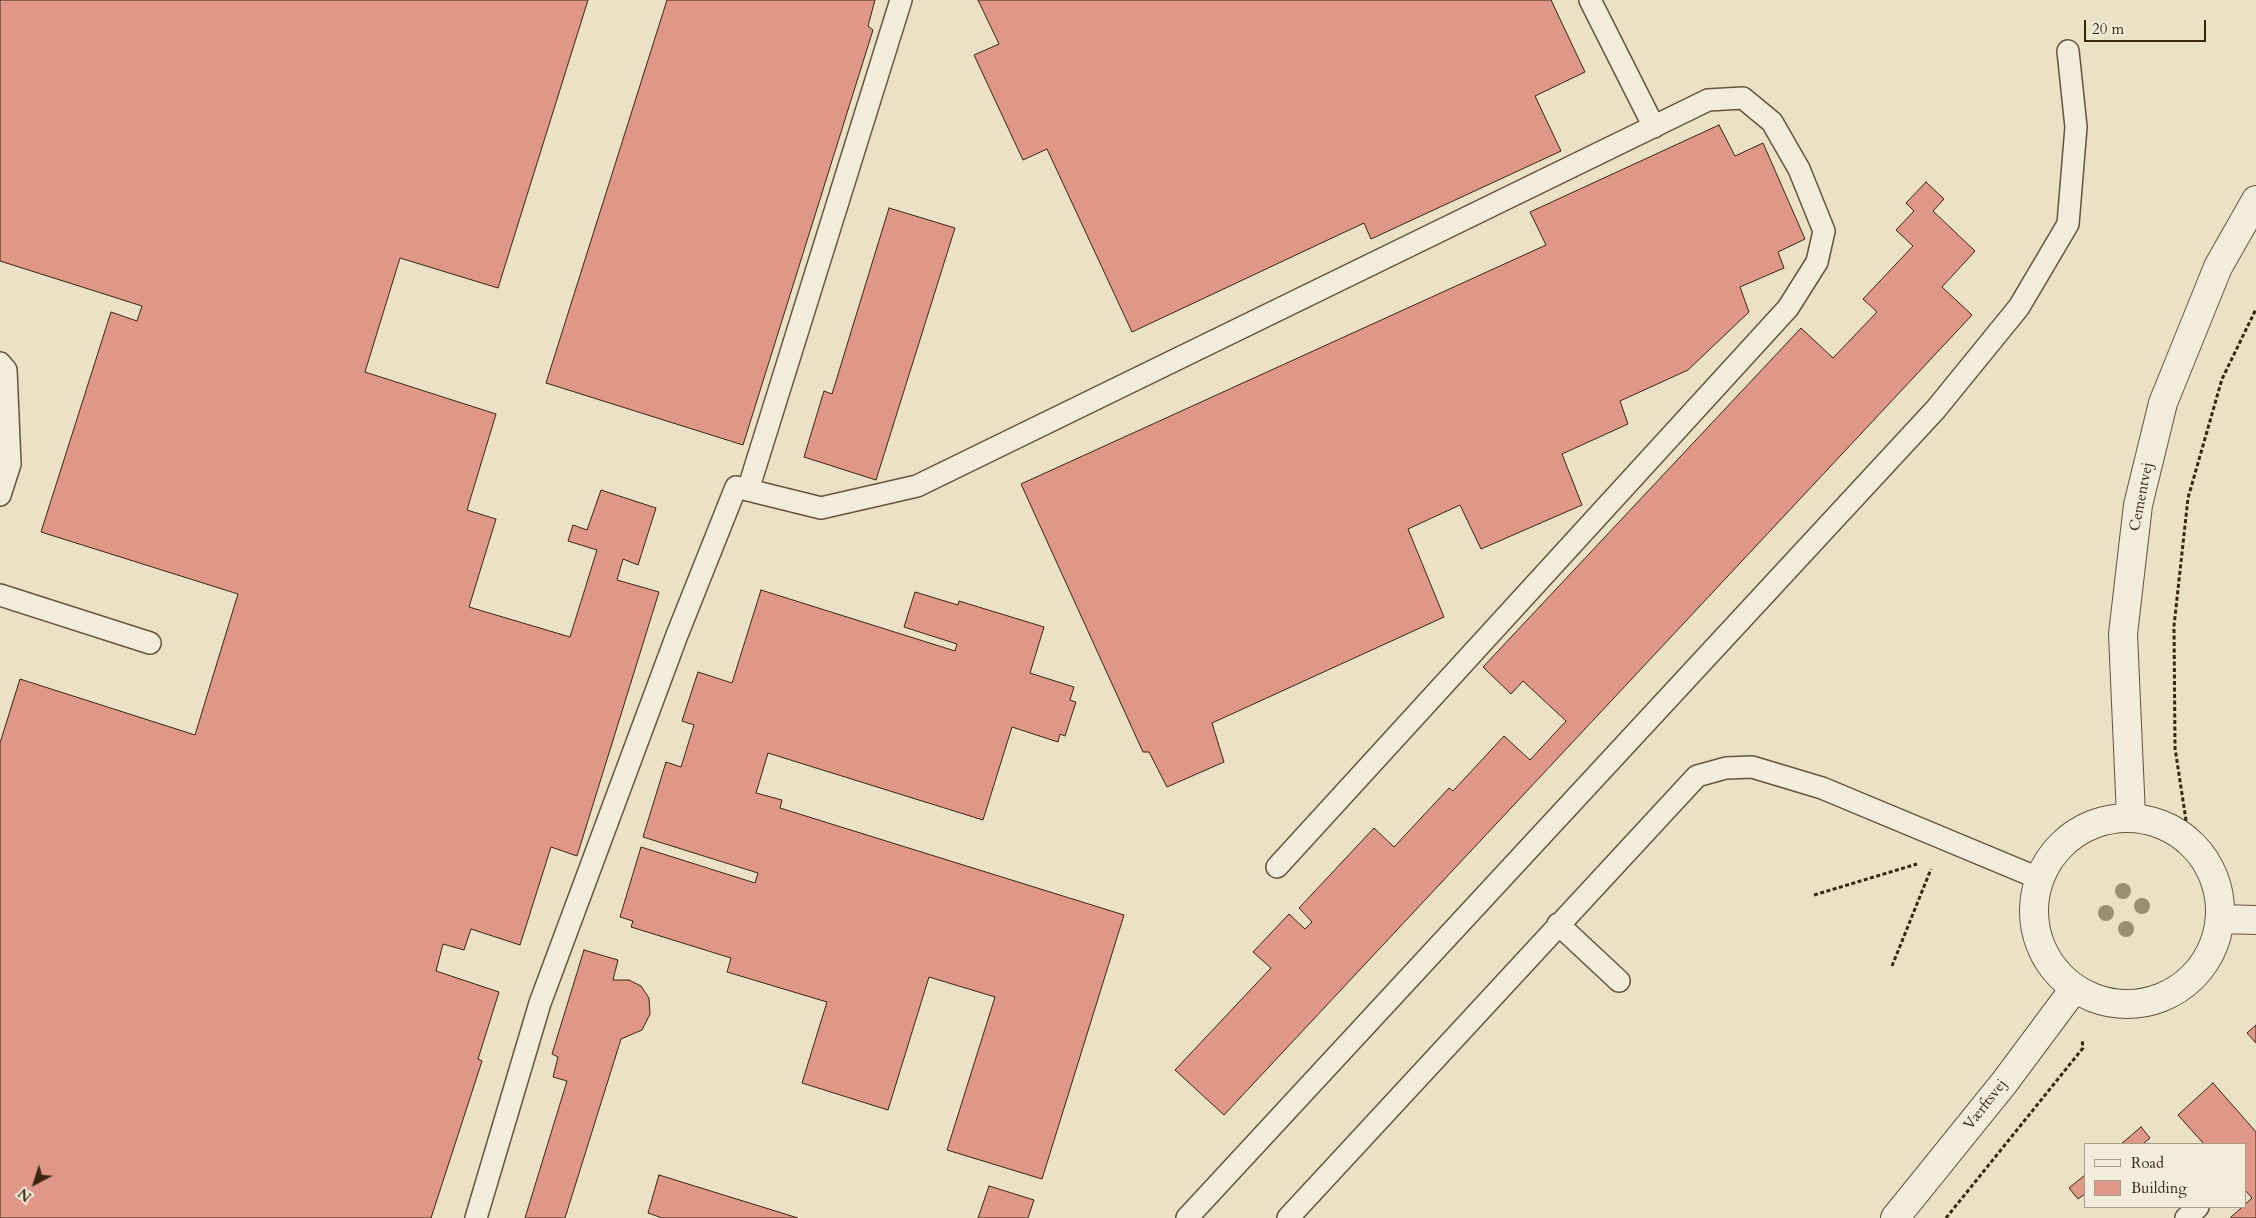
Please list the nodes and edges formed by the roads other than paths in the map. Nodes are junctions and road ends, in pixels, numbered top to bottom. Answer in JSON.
{"nodes":[{"id":1,"x":901,"y":0,"type":"edge"},
{"id":2,"x":1590,"y":0,"type":"edge"},
{"id":3,"x":2068,"y":51,"type":"dead end"},
{"id":4,"x":1654,"y":127,"type":"junction"},
{"id":5,"x":2256,"y":200,"type":"edge"},
{"id":6,"x":0,"y":362,"type":"edge"},
{"id":7,"x":748,"y":490,"type":"junction"},
{"id":8,"x":0,"y":496,"type":"edge"},
{"id":9,"x":0,"y":595,"type":"edge"},
{"id":10,"x":150,"y":643,"type":"dead end"},
{"id":11,"x":2131,"y":816,"type":"junction"},
{"id":12,"x":1277,"y":866,"type":"dead end"},
{"id":13,"x":2038,"y":878,"type":"junction"},
{"id":14,"x":2221,"y":919,"type":"junction"},
{"id":15,"x":2256,"y":920,"type":"edge"},
{"id":16,"x":1558,"y":924,"type":"junction"},
{"id":17,"x":1619,"y":981,"type":"dead end"},
{"id":18,"x":2074,"y":989,"type":"junction"},
{"id":19,"x":2197,"y":1208,"type":"edge"},
{"id":20,"x":476,"y":1218,"type":"edge"},
{"id":21,"x":1187,"y":1218,"type":"edge"},
{"id":22,"x":1288,"y":1218,"type":"edge"},
{"id":23,"x":1895,"y":1218,"type":"edge"},
{"id":24,"x":2186,"y":1218,"type":"edge"}],
"edges":[{"from":1,"to":7,"type":"lane"},
{"from":2,"to":4,"type":"lane"},
{"from":3,"to":21,"type":"lane"},
{"from":4,"to":7,"type":"lane"},
{"from":4,"to":12,"type":"lane"},
{"from":5,"to":11,"type":"street","name":"Cementvej"},
{"from":6,"to":8,"type":"lane"},
{"from":7,"to":20,"type":"lane"},
{"from":9,"to":10,"type":"lane"},
{"from":11,"to":13,"type":"street"},
{"from":11,"to":14,"type":"street"},
{"from":13,"to":16,"type":"lane"},
{"from":13,"to":18,"type":"street"},
{"from":14,"to":15,"type":"street"},
{"from":14,"to":18,"type":"street"},
{"from":16,"to":17,"type":"lane"},
{"from":16,"to":22,"type":"lane"},
{"from":18,"to":23,"type":"street","name":"Værftsvej"},
{"from":19,"to":24,"type":"lane"}]}
